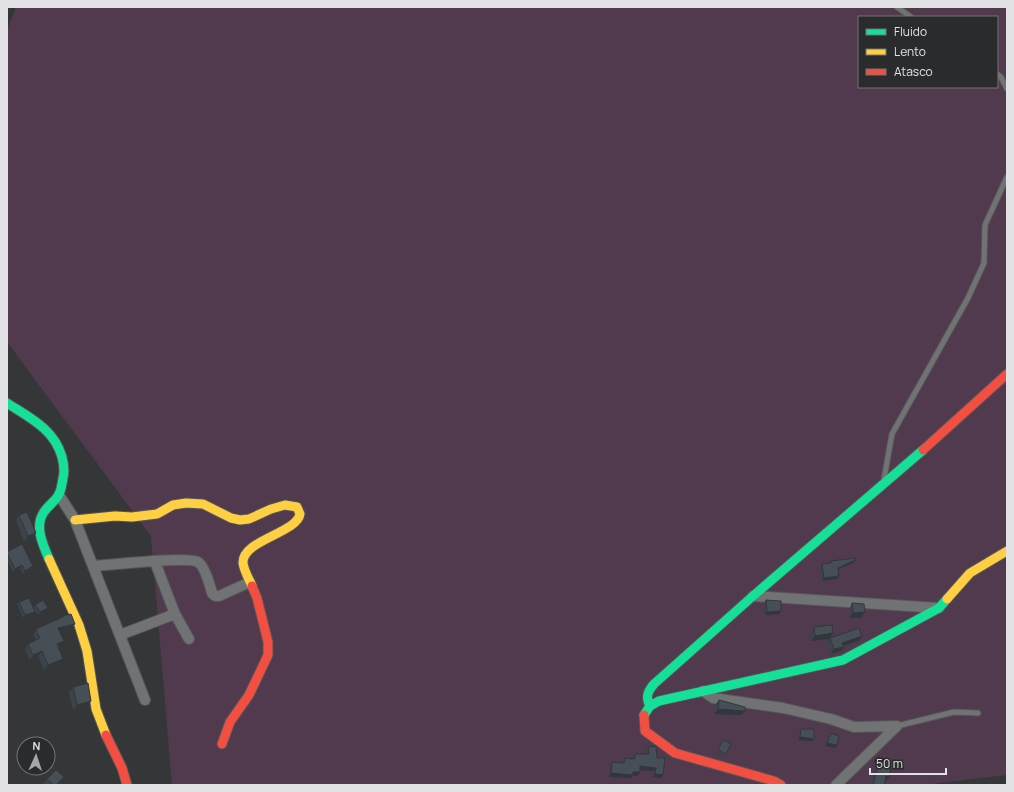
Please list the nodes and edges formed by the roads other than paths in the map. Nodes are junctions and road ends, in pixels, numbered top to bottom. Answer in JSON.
{"nodes":[{"id":1,"x":897,"y":7,"type":"edge"},
{"id":2,"x":910,"y":16,"type":"edge"},
{"id":3,"x":998,"y":75,"type":"edge"},
{"id":4,"x":1007,"y":89,"type":"edge"},
{"id":5,"x":1007,"y":177,"type":"edge"},
{"id":6,"x":1007,"y":374,"type":"edge"},
{"id":7,"x":7,"y":403,"type":"edge"},
{"id":8,"x":883,"y":484,"type":"junction"},
{"id":9,"x":59,"y":495,"type":"junction"},
{"id":10,"x":75,"y":520,"type":"junction"},
{"id":11,"x":1007,"y":551,"type":"edge"},
{"id":12,"x":155,"y":562,"type":"junction"},
{"id":13,"x":93,"y":566,"type":"junction"},
{"id":14,"x":250,"y":582,"type":"junction"},
{"id":15,"x":753,"y":596,"type":"junction"},
{"id":16,"x":939,"y":608,"type":"junction"},
{"id":17,"x":175,"y":614,"type":"junction"},
{"id":18,"x":120,"y":635,"type":"junction"},
{"id":19,"x":189,"y":639,"type":"dead end"},
{"id":20,"x":703,"y":692,"type":"junction"},
{"id":21,"x":145,"y":700,"type":"dead end"},
{"id":22,"x":650,"y":706,"type":"junction"},
{"id":23,"x":978,"y":713,"type":"dead end"},
{"id":24,"x":897,"y":726,"type":"junction"},
{"id":25,"x":222,"y":744,"type":"dead end"},
{"id":26,"x":127,"y":785,"type":"edge"},
{"id":27,"x":781,"y":785,"type":"edge"},
{"id":28,"x":836,"y":785,"type":"edge"}],
"edges":[{"from":1,"to":2,"type":"lane"},
{"from":3,"to":4,"type":"lane"},
{"from":5,"to":8,"type":"lane"},
{"from":6,"to":8,"type":"street"},
{"from":7,"to":9,"type":"street"},
{"from":8,"to":15,"type":"street"},
{"from":9,"to":10,"type":"street"},
{"from":9,"to":26,"type":"street"},
{"from":10,"to":13,"type":"street"},
{"from":10,"to":14,"type":"street"},
{"from":11,"to":16,"type":"street"},
{"from":12,"to":13,"type":"street"},
{"from":12,"to":14,"type":"street"},
{"from":12,"to":17,"type":"street"},
{"from":13,"to":18,"type":"street"},
{"from":14,"to":25,"type":"street"},
{"from":15,"to":16,"type":"street"},
{"from":15,"to":22,"type":"street"},
{"from":16,"to":20,"type":"street"},
{"from":17,"to":18,"type":"street"},
{"from":17,"to":19,"type":"street"},
{"from":18,"to":21,"type":"street"},
{"from":20,"to":22,"type":"street"},
{"from":20,"to":24,"type":"street"},
{"from":22,"to":27,"type":"street"},
{"from":23,"to":24,"type":"lane"},
{"from":24,"to":28,"type":"street"}]}
